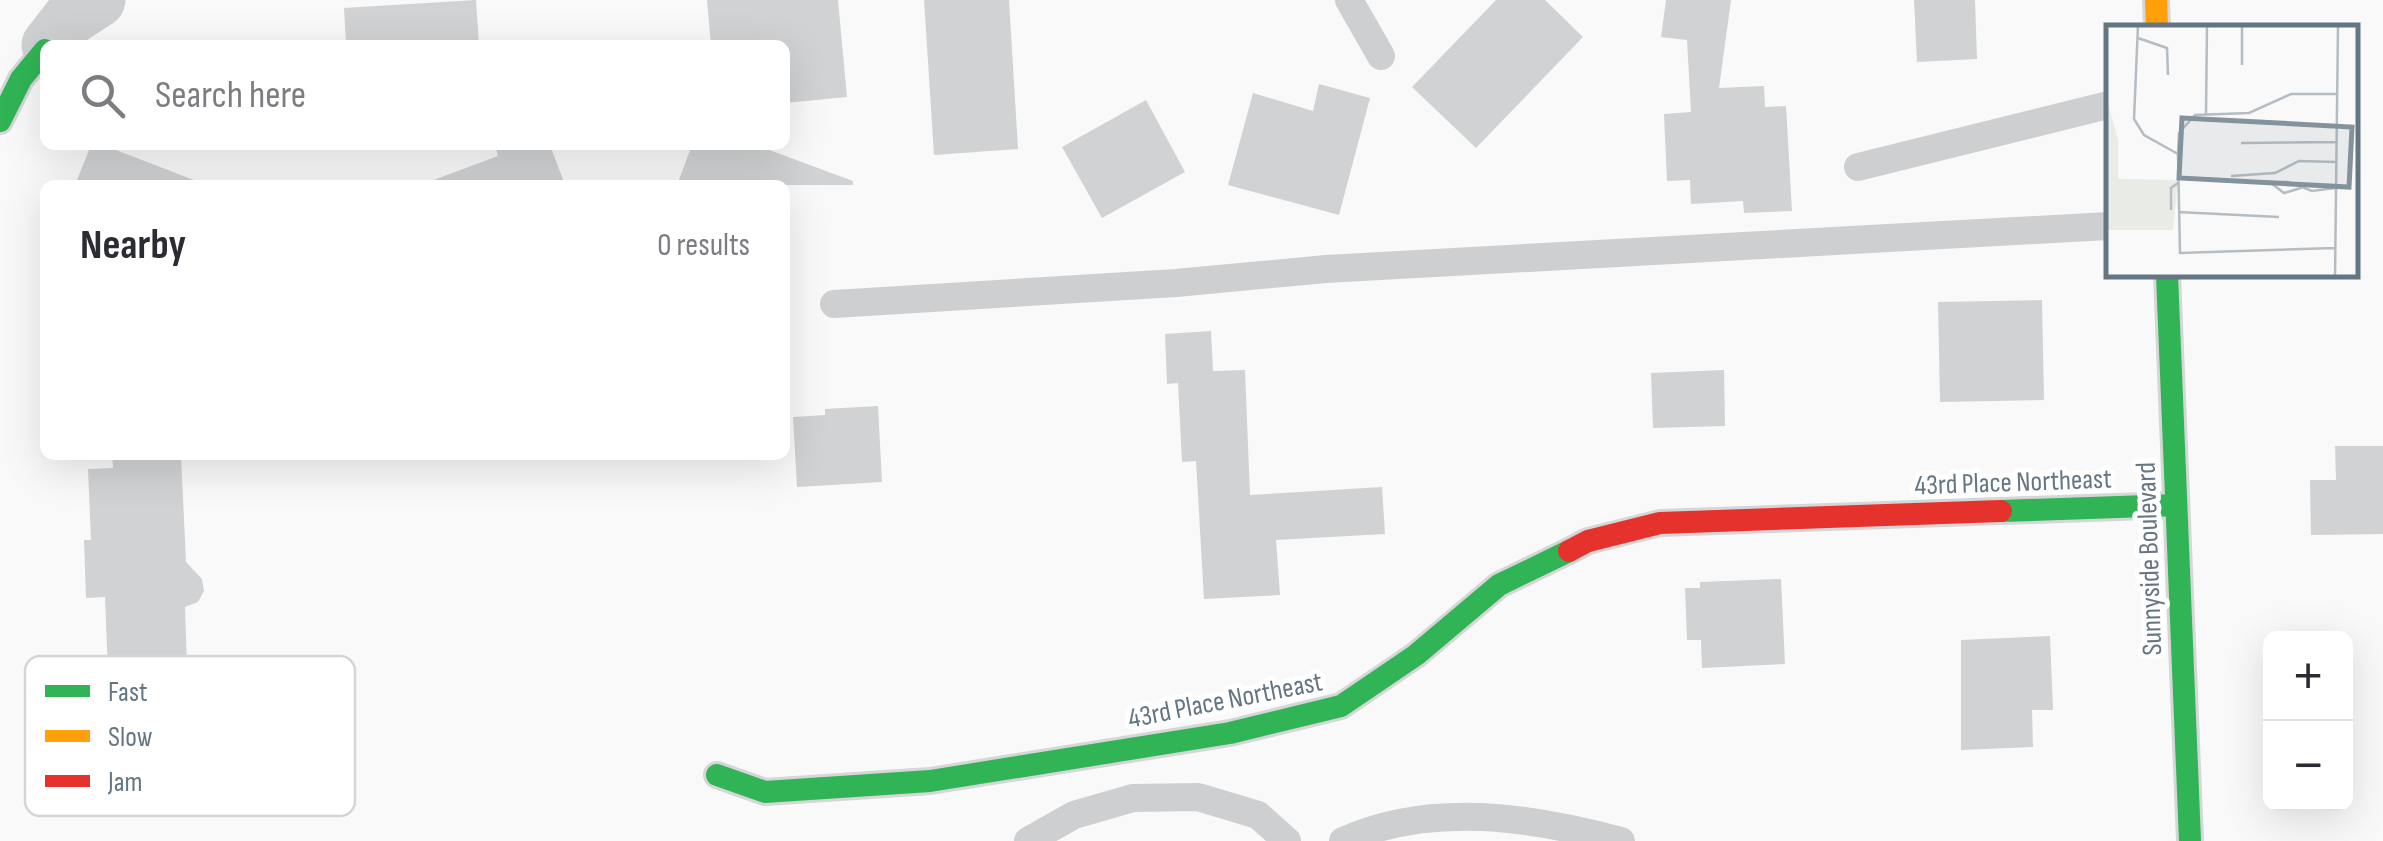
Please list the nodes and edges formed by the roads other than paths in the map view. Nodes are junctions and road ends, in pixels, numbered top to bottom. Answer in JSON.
{"nodes":[{"id":1,"x":1348,"y":0,"type":"edge"},
{"id":2,"x":2156,"y":0,"type":"edge"},
{"id":3,"x":2157,"y":25,"type":"edge"},
{"id":4,"x":1381,"y":56,"type":"dead end"},
{"id":5,"x":40,"y":57,"type":"edge"},
{"id":6,"x":2106,"y":105,"type":"edge"},
{"id":7,"x":0,"y":122,"type":"edge"},
{"id":8,"x":1858,"y":167,"type":"dead end"},
{"id":9,"x":2106,"y":226,"type":"edge"},
{"id":10,"x":2167,"y":278,"type":"edge"},
{"id":11,"x":834,"y":304,"type":"dead end"},
{"id":12,"x":2176,"y":505,"type":"junction"},
{"id":13,"x":717,"y":776,"type":"dead end"},
{"id":14,"x":1028,"y":841,"type":"edge"},
{"id":15,"x":1287,"y":841,"type":"edge"},
{"id":16,"x":1343,"y":841,"type":"edge"},
{"id":17,"x":1621,"y":841,"type":"edge"},
{"id":18,"x":2190,"y":841,"type":"edge"}],
"edges":[{"from":1,"to":4,"type":"lane"},
{"from":2,"to":3,"type":"street"},
{"from":5,"to":7,"type":"street"},
{"from":6,"to":8,"type":"lane"},
{"from":9,"to":11,"type":"lane"},
{"from":10,"to":12,"type":"street","name":"Sunnyside Boulevard"},
{"from":12,"to":13,"type":"street","name":"43rd Place Northeast"},
{"from":12,"to":18,"type":"street","name":"Sunnyside Boulevard"},
{"from":14,"to":15,"type":"lane"},
{"from":16,"to":17,"type":"lane"}]}
